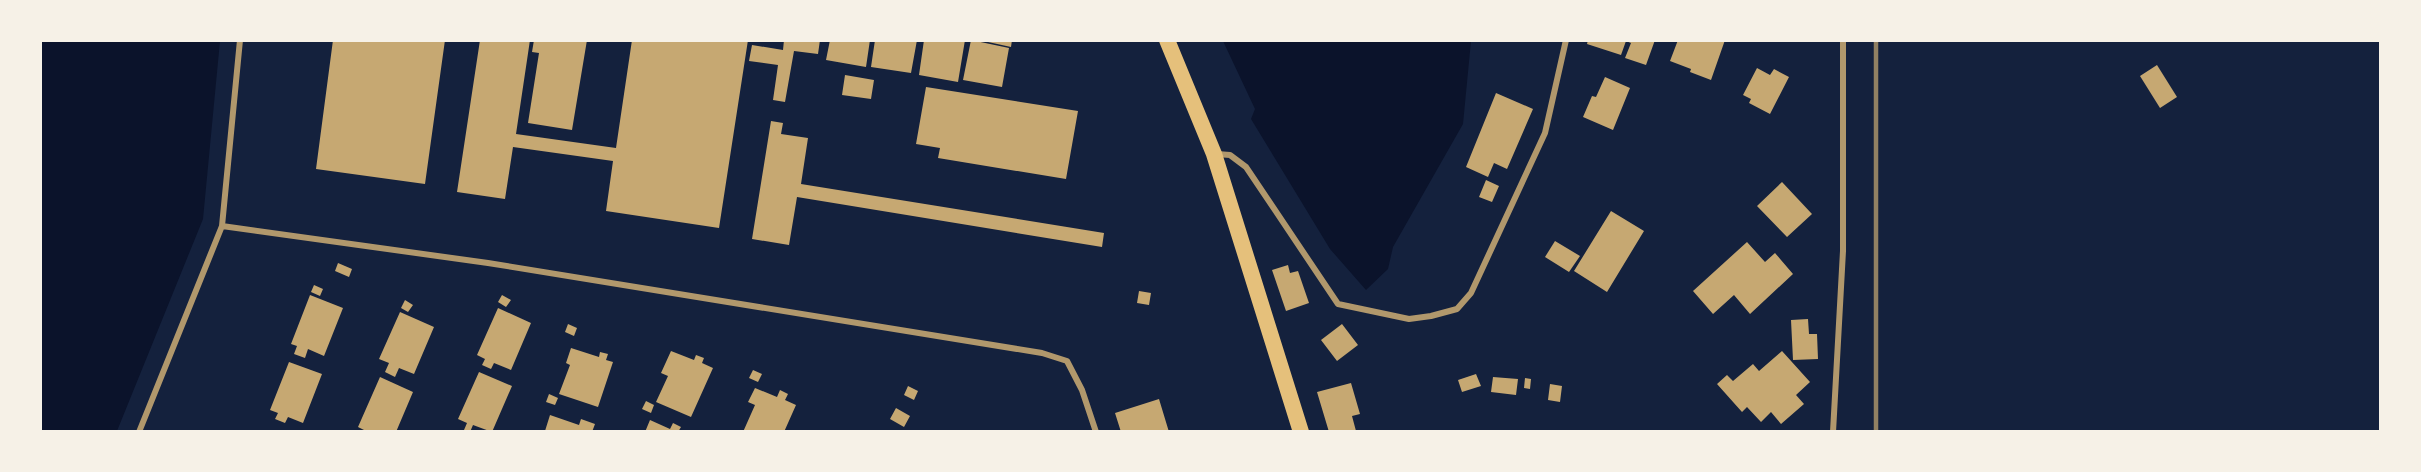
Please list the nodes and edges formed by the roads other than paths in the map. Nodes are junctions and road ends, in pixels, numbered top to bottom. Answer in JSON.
{"nodes":[{"id":1,"x":240,"y":40,"type":"edge"},
{"id":2,"x":1167,"y":40,"type":"edge"},
{"id":3,"x":1566,"y":40,"type":"edge"},
{"id":4,"x":1843,"y":40,"type":"edge"},
{"id":5,"x":1214,"y":154,"type":"junction"},
{"id":6,"x":222,"y":226,"type":"junction"},
{"id":7,"x":139,"y":432,"type":"edge"},
{"id":8,"x":1096,"y":432,"type":"edge"},
{"id":9,"x":1301,"y":432,"type":"edge"},
{"id":10,"x":1833,"y":432,"type":"edge"}],
"edges":[{"from":1,"to":6,"type":"street"},
{"from":2,"to":5,"type":"highway"},
{"from":3,"to":5,"type":"street"},
{"from":4,"to":10,"type":"street"},
{"from":5,"to":9,"type":"highway"},
{"from":6,"to":7,"type":"street"},
{"from":6,"to":8,"type":"street"}]}
